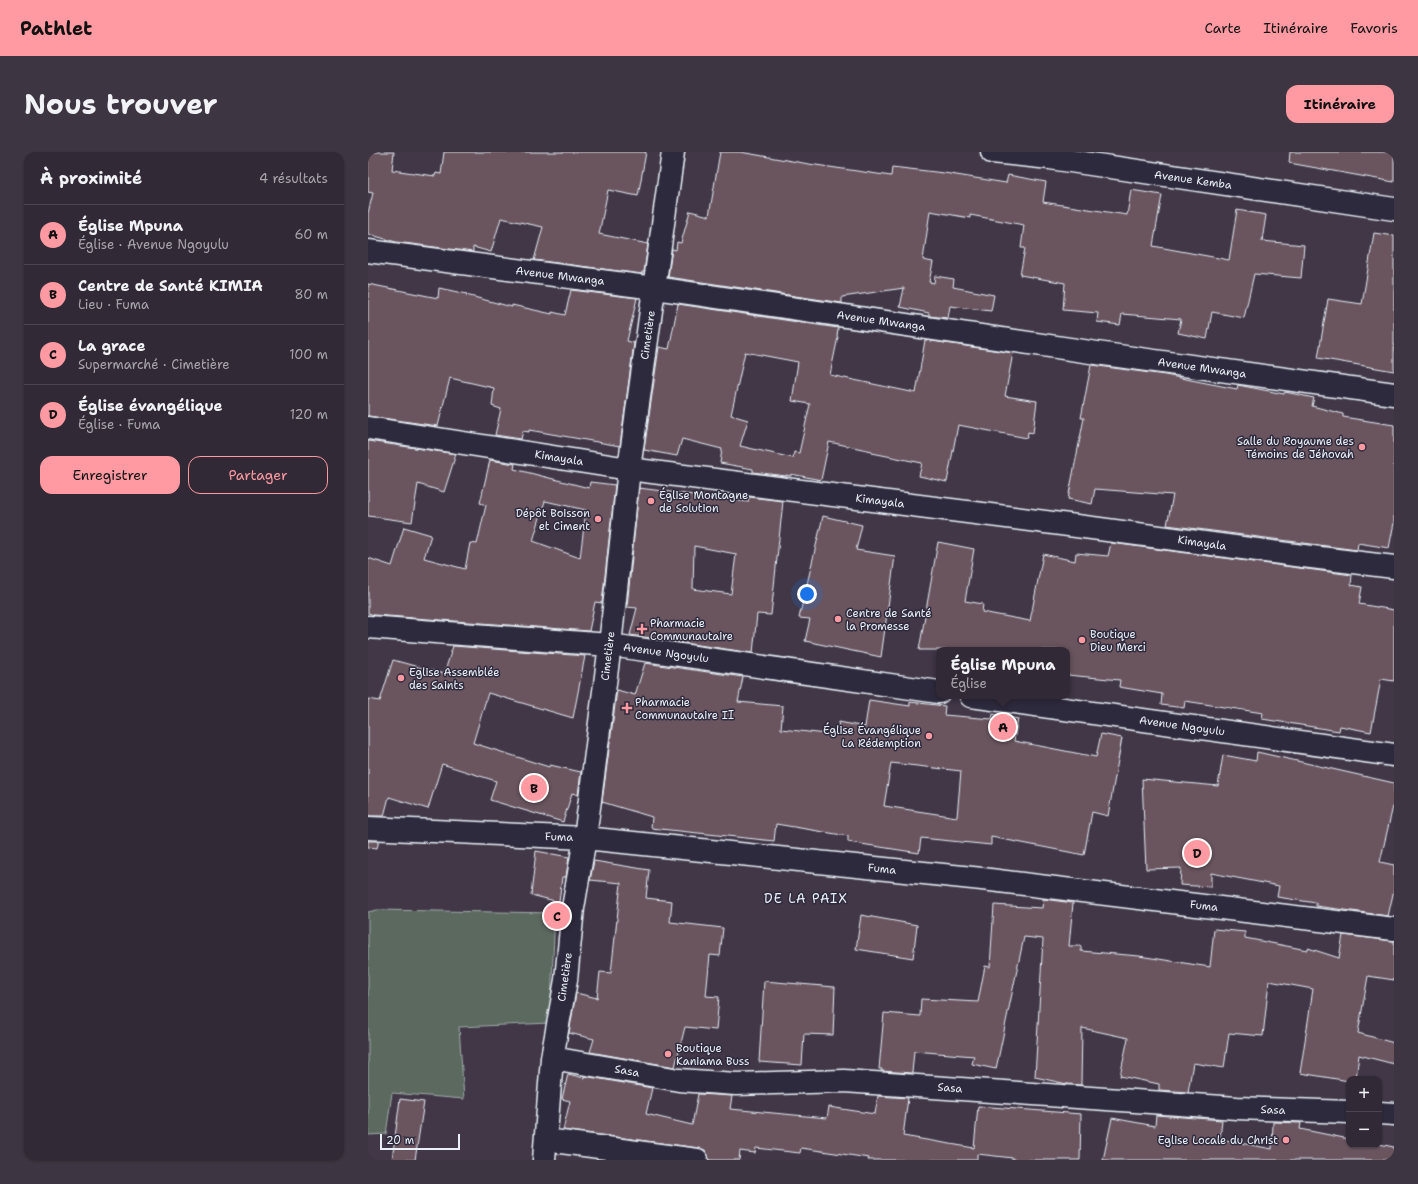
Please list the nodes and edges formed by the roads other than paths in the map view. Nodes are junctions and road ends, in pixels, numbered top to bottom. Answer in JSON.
{"nodes":[{"id":1,"x":673,"y":152,"type":"edge"},
{"id":2,"x":992,"y":152,"type":"edge"},
{"id":3,"x":1394,"y":209,"type":"edge"},
{"id":4,"x":368,"y":251,"type":"edge"},
{"id":5,"x":655,"y":288,"type":"junction"},
{"id":6,"x":1394,"y":394,"type":"edge"},
{"id":7,"x":368,"y":428,"type":"edge"},
{"id":8,"x":629,"y":469,"type":"junction"},
{"id":9,"x":1394,"y":566,"type":"edge"},
{"id":10,"x":368,"y":627,"type":"edge"},
{"id":11,"x":610,"y":645,"type":"junction"},
{"id":12,"x":936,"y":692,"type":"edge"},
{"id":13,"x":993,"y":699,"type":"edge"},
{"id":14,"x":1394,"y":755,"type":"edge"},
{"id":15,"x":368,"y":828,"type":"edge"},
{"id":16,"x":585,"y":838,"type":"junction"},
{"id":17,"x":1394,"y":929,"type":"edge"},
{"id":18,"x":552,"y":1058,"type":"junction"},
{"id":19,"x":1346,"y":1112,"type":"edge"},
{"id":20,"x":1382,"y":1113,"type":"edge"},
{"id":21,"x":1394,"y":1114,"type":"edge"},
{"id":22,"x":545,"y":1150,"type":"edge"},
{"id":23,"x":697,"y":1160,"type":"edge"}],
"edges":[{"from":1,"to":5,"type":"street","name":"Cimetière"},
{"from":2,"to":3,"type":"street","name":"Avenue Kemba"},
{"from":4,"to":5,"type":"street","name":"Avenue Mwanga"},
{"from":5,"to":6,"type":"street","name":"Avenue Mwanga"},
{"from":5,"to":8,"type":"street","name":"Cimetière"},
{"from":7,"to":8,"type":"street","name":"Kimayala"},
{"from":8,"to":9,"type":"street","name":"Kimayala"},
{"from":8,"to":11,"type":"street","name":"Cimetière"},
{"from":10,"to":11,"type":"street","name":"Avenue Ngoyulu"},
{"from":11,"to":12,"type":"street","name":"Avenue Ngoyulu"},
{"from":11,"to":16,"type":"street","name":"Cimetière"},
{"from":13,"to":14,"type":"street","name":"Avenue Ngoyulu"},
{"from":15,"to":16,"type":"street","name":"Fuma"},
{"from":16,"to":17,"type":"street","name":"Fuma"},
{"from":16,"to":18,"type":"street","name":"Cimetière"},
{"from":18,"to":19,"type":"street","name":"Sasa"},
{"from":18,"to":22,"type":"street","name":"Cimetière"},
{"from":20,"to":21,"type":"street"},
{"from":22,"to":23,"type":"street"}]}
